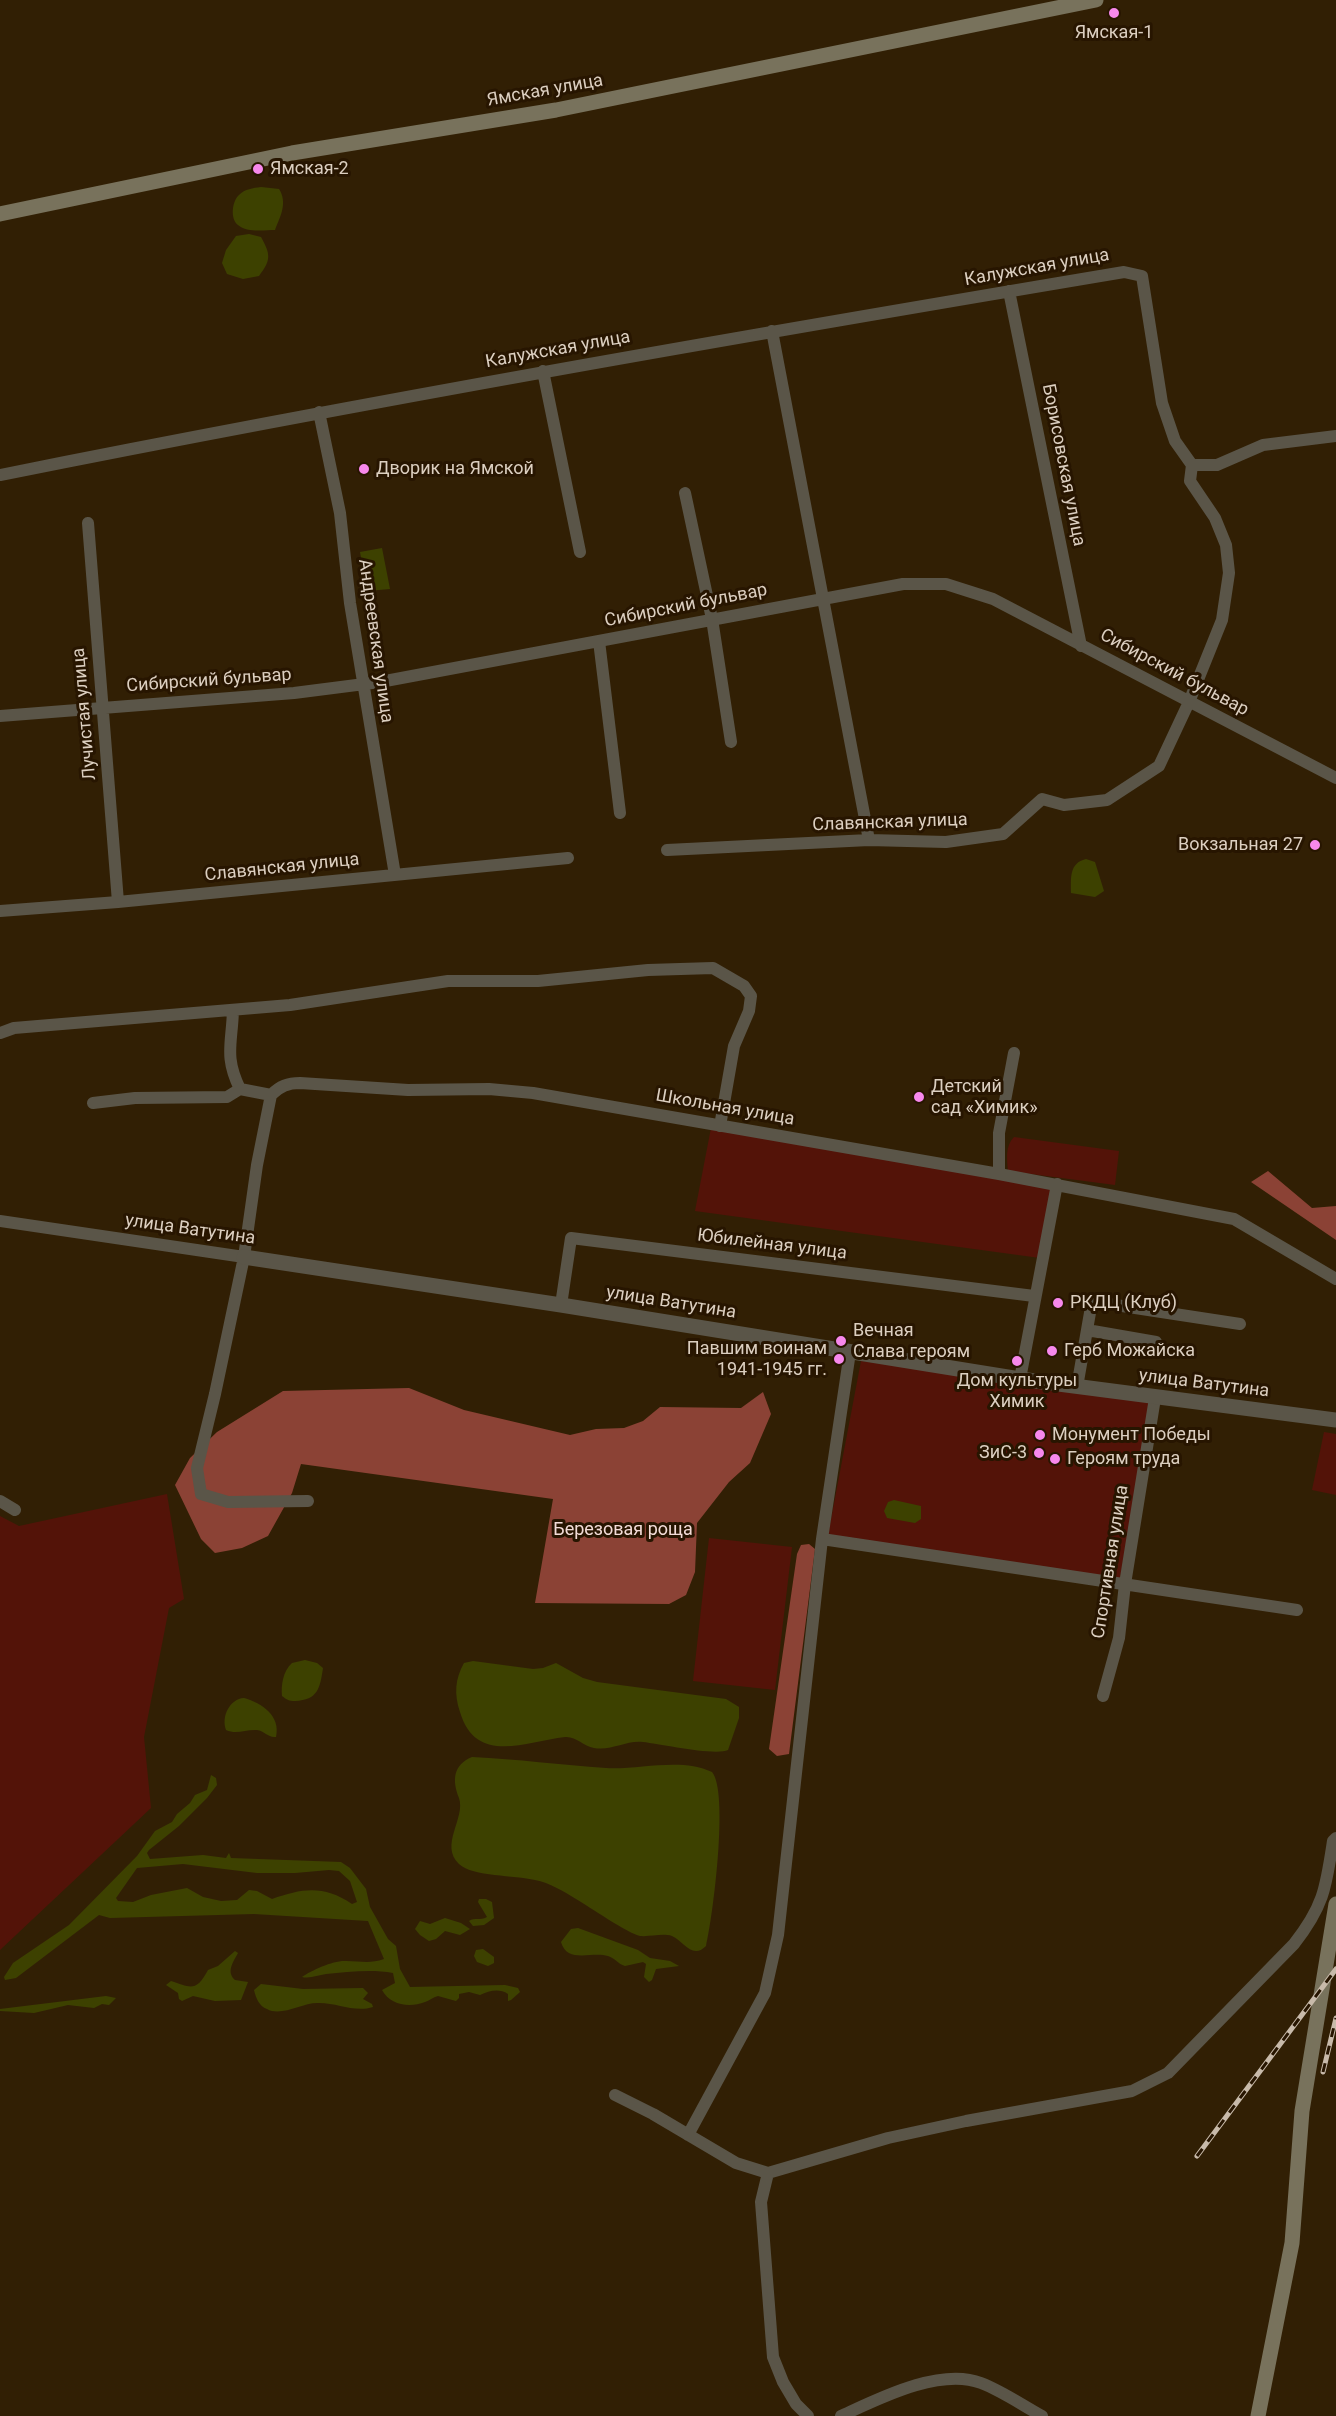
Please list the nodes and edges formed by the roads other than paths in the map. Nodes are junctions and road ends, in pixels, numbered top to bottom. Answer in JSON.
{"nodes":[{"id":1,"x":1096,"y":0,"type":"edge"},
{"id":2,"x":0,"y":214,"type":"edge"},
{"id":3,"x":1124,"y":272,"type":"joint"},
{"id":4,"x":1009,"y":291,"type":"junction"},
{"id":5,"x":772,"y":332,"type":"junction"},
{"id":6,"x":543,"y":371,"type":"junction"},
{"id":7,"x":319,"y":412,"type":"junction"},
{"id":8,"x":1336,"y":436,"type":"edge"},
{"id":9,"x":1192,"y":465,"type":"junction"},
{"id":10,"x":0,"y":475,"type":"edge"},
{"id":11,"x":685,"y":493,"type":"dead end"},
{"id":12,"x":88,"y":524,"type":"dead end"},
{"id":13,"x":580,"y":552,"type":"dead end"},
{"id":14,"x":822,"y":599,"type":"junction"},
{"id":15,"x":712,"y":619,"type":"junction"},
{"id":16,"x":599,"y":641,"type":"junction"},
{"id":17,"x":1081,"y":646,"type":"junction"},
{"id":18,"x":362,"y":684,"type":"junction"},
{"id":19,"x":1189,"y":702,"type":"junction"},
{"id":20,"x":102,"y":707,"type":"junction"},
{"id":21,"x":0,"y":716,"type":"edge"},
{"id":22,"x":731,"y":742,"type":"dead end"},
{"id":23,"x":1336,"y":778,"type":"edge"},
{"id":24,"x":620,"y":813,"type":"dead end"},
{"id":25,"x":869,"y":840,"type":"junction"},
{"id":26,"x":667,"y":850,"type":"dead end"},
{"id":27,"x":568,"y":858,"type":"dead end"},
{"id":28,"x":395,"y":875,"type":"junction"},
{"id":29,"x":118,"y":902,"type":"junction"},
{"id":30,"x":0,"y":910,"type":"edge"},
{"id":31,"x":233,"y":1010,"type":"junction"},
{"id":32,"x":0,"y":1033,"type":"edge"},
{"id":33,"x":1014,"y":1053,"type":"dead end"},
{"id":34,"x":240,"y":1089,"type":"junction"},
{"id":35,"x":271,"y":1095,"type":"junction"},
{"id":36,"x":93,"y":1103,"type":"dead end"},
{"id":37,"x":720,"y":1126,"type":"junction"},
{"id":38,"x":999,"y":1174,"type":"junction"},
{"id":39,"x":1057,"y":1184,"type":"junction"},
{"id":40,"x":0,"y":1221,"type":"edge"},
{"id":41,"x":244,"y":1257,"type":"junction"},
{"id":42,"x":1336,"y":1279,"type":"edge"},
{"id":43,"x":1034,"y":1296,"type":"junction"},
{"id":44,"x":561,"y":1305,"type":"junction"},
{"id":45,"x":1240,"y":1324,"type":"dead end"},
{"id":46,"x":1087,"y":1330,"type":"junction"},
{"id":47,"x":1156,"y":1342,"type":"dead end"},
{"id":48,"x":850,"y":1352,"type":"junction"},
{"id":49,"x":1020,"y":1379,"type":"junction"},
{"id":50,"x":1077,"y":1387,"type":"junction"},
{"id":51,"x":1155,"y":1398,"type":"junction"},
{"id":52,"x":1336,"y":1420,"type":"edge"},
{"id":53,"x":0,"y":1502,"type":"edge"},
{"id":54,"x":308,"y":1502,"type":"dead end"},
{"id":55,"x":15,"y":1510,"type":"dead end"},
{"id":56,"x":822,"y":1539,"type":"junction"},
{"id":57,"x":1125,"y":1584,"type":"junction"},
{"id":58,"x":1297,"y":1610,"type":"dead end"},
{"id":59,"x":1103,"y":1696,"type":"dead end"},
{"id":60,"x":1336,"y":1838,"type":"edge"},
{"id":61,"x":1336,"y":1904,"type":"edge"},
{"id":62,"x":615,"y":2095,"type":"dead end"},
{"id":63,"x":688,"y":2135,"type":"junction"},
{"id":64,"x":768,"y":2173,"type":"junction"},
{"id":65,"x":808,"y":2416,"type":"edge"},
{"id":66,"x":841,"y":2416,"type":"edge"},
{"id":67,"x":1042,"y":2416,"type":"edge"},
{"id":68,"x":1258,"y":2416,"type":"edge"}],
"edges":[{"from":1,"to":2,"type":"main road","name":"Ямская улица"},
{"from":3,"to":4,"type":"street","name":"Калужская улица"},
{"from":3,"to":9,"type":"street","name":"Славянская улица"},
{"from":4,"to":5,"type":"street","name":"Калужская улица"},
{"from":4,"to":17,"type":"street","name":"Борисовская улица"},
{"from":5,"to":6,"type":"street","name":"Калужская улица"},
{"from":5,"to":14,"type":"street"},
{"from":6,"to":7,"type":"street","name":"Калужская улица"},
{"from":6,"to":13,"type":"street"},
{"from":7,"to":10,"type":"street","name":"Калужская улица"},
{"from":7,"to":18,"type":"street","name":"Андреевская улица"},
{"from":8,"to":9,"type":"street"},
{"from":9,"to":19,"type":"street","name":"Славянская улица"},
{"from":11,"to":15,"type":"street"},
{"from":12,"to":20,"type":"street","name":"Лучистая улица"},
{"from":14,"to":15,"type":"street","name":"Сибирский бульвар"},
{"from":14,"to":17,"type":"street","name":"Сибирский бульвар"},
{"from":14,"to":25,"type":"street"},
{"from":15,"to":16,"type":"street","name":"Сибирский бульвар"},
{"from":15,"to":22,"type":"street"},
{"from":16,"to":18,"type":"street","name":"Сибирский бульвар"},
{"from":16,"to":24,"type":"street"},
{"from":17,"to":19,"type":"street","name":"Сибирский бульвар"},
{"from":18,"to":20,"type":"street","name":"Сибирский бульвар"},
{"from":18,"to":28,"type":"street","name":"Андреевская улица"},
{"from":19,"to":23,"type":"street","name":"Сибирский бульвар"},
{"from":19,"to":25,"type":"street","name":"Славянская улица"},
{"from":20,"to":21,"type":"street","name":"Сибирский бульвар"},
{"from":20,"to":29,"type":"street","name":"Лучистая улица"},
{"from":25,"to":26,"type":"street","name":"Славянская улица"},
{"from":27,"to":28,"type":"street","name":"Славянская улица"},
{"from":28,"to":29,"type":"street","name":"Славянская улица"},
{"from":29,"to":30,"type":"street","name":"Славянская улица"},
{"from":31,"to":32,"type":"street"},
{"from":31,"to":34,"type":"street"},
{"from":31,"to":37,"type":"street"},
{"from":33,"to":38,"type":"street"},
{"from":34,"to":35,"type":"street"},
{"from":34,"to":36,"type":"street"},
{"from":35,"to":37,"type":"street","name":"Школьная улица"},
{"from":35,"to":41,"type":"street"},
{"from":37,"to":38,"type":"street","name":"Школьная улица"},
{"from":38,"to":39,"type":"street","name":"Школьная улица"},
{"from":39,"to":42,"type":"street","name":"Школьная улица"},
{"from":39,"to":43,"type":"street"},
{"from":40,"to":41,"type":"street","name":"улица Ватутина"},
{"from":41,"to":44,"type":"street","name":"улица Ватутина"},
{"from":41,"to":54,"type":"street"},
{"from":43,"to":44,"type":"street","name":"Юбилейная улица"},
{"from":43,"to":49,"type":"street"},
{"from":44,"to":48,"type":"street","name":"улица Ватутина"},
{"from":45,"to":46,"type":"street"},
{"from":46,"to":47,"type":"street"},
{"from":46,"to":50,"type":"street"},
{"from":48,"to":49,"type":"street","name":"улица Ватутина"},
{"from":48,"to":56,"type":"street"},
{"from":49,"to":50,"type":"street","name":"улица Ватутина"},
{"from":50,"to":51,"type":"street","name":"улица Ватутина"},
{"from":51,"to":52,"type":"street","name":"улица Ватутина"},
{"from":51,"to":57,"type":"street","name":"Спортивная улица"},
{"from":53,"to":55,"type":"street"},
{"from":56,"to":57,"type":"street"},
{"from":56,"to":63,"type":"street"},
{"from":57,"to":58,"type":"street"},
{"from":57,"to":59,"type":"street","name":"Спортивная улица"},
{"from":60,"to":64,"type":"street"},
{"from":61,"to":68,"type":"main road"},
{"from":62,"to":63,"type":"street"},
{"from":63,"to":64,"type":"street"},
{"from":64,"to":65,"type":"street"},
{"from":66,"to":67,"type":"street"}]}
